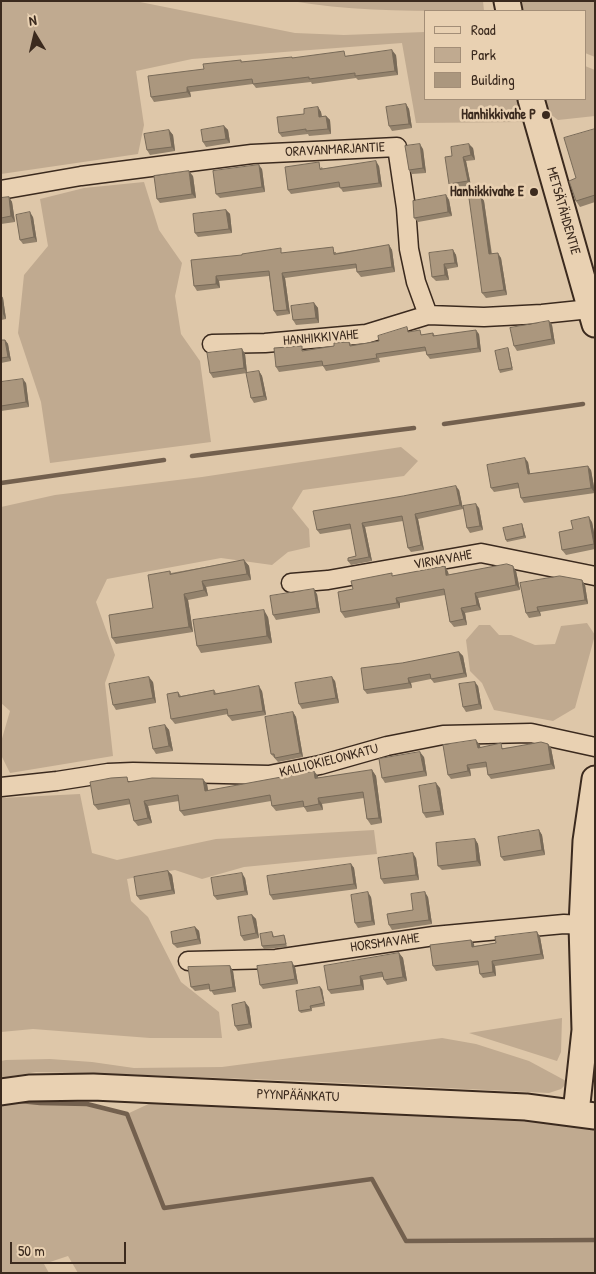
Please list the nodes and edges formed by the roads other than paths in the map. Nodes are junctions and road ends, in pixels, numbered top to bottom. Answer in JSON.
{"nodes":[{"id":1,"x":531,"y":100,"type":"edge"},
{"id":2,"x":1,"y":190,"type":"edge"},
{"id":3,"x":428,"y":315,"type":"junction"},
{"id":4,"x":593,"y":317,"type":"edge"},
{"id":5,"x":212,"y":344,"type":"dead end"},
{"id":6,"x":595,"y":576,"type":"edge"},
{"id":7,"x":290,"y":583,"type":"dead end"},
{"id":8,"x":595,"y":747,"type":"edge"},
{"id":9,"x":595,"y":779,"type":"edge"},
{"id":10,"x":1,"y":787,"type":"edge"},
{"id":11,"x":582,"y":924,"type":"junction"},
{"id":12,"x":188,"y":961,"type":"dead end"},
{"id":13,"x":1,"y":1092,"type":"edge"},
{"id":14,"x":585,"y":1114,"type":"edge"}],
"edges":[{"from":1,"to":4,"type":"main road","name":"METSÄTÄHDENTIE"},
{"from":2,"to":3,"type":"street","name":"ORAVANMARJANTIE"},
{"from":3,"to":4,"type":"street"},
{"from":3,"to":5,"type":"street","name":"HANHIKKIVAHE"},
{"from":6,"to":7,"type":"street","name":"VIRNAVAHE"},
{"from":8,"to":10,"type":"street","name":"KALLIOKIELONKATU"},
{"from":9,"to":11,"type":"main road"},
{"from":11,"to":12,"type":"street","name":"HORSMAVAHE"},
{"from":11,"to":14,"type":"main road"},
{"from":13,"to":14,"type":"main road","name":"PYYNPÄÄNKATU"}]}
